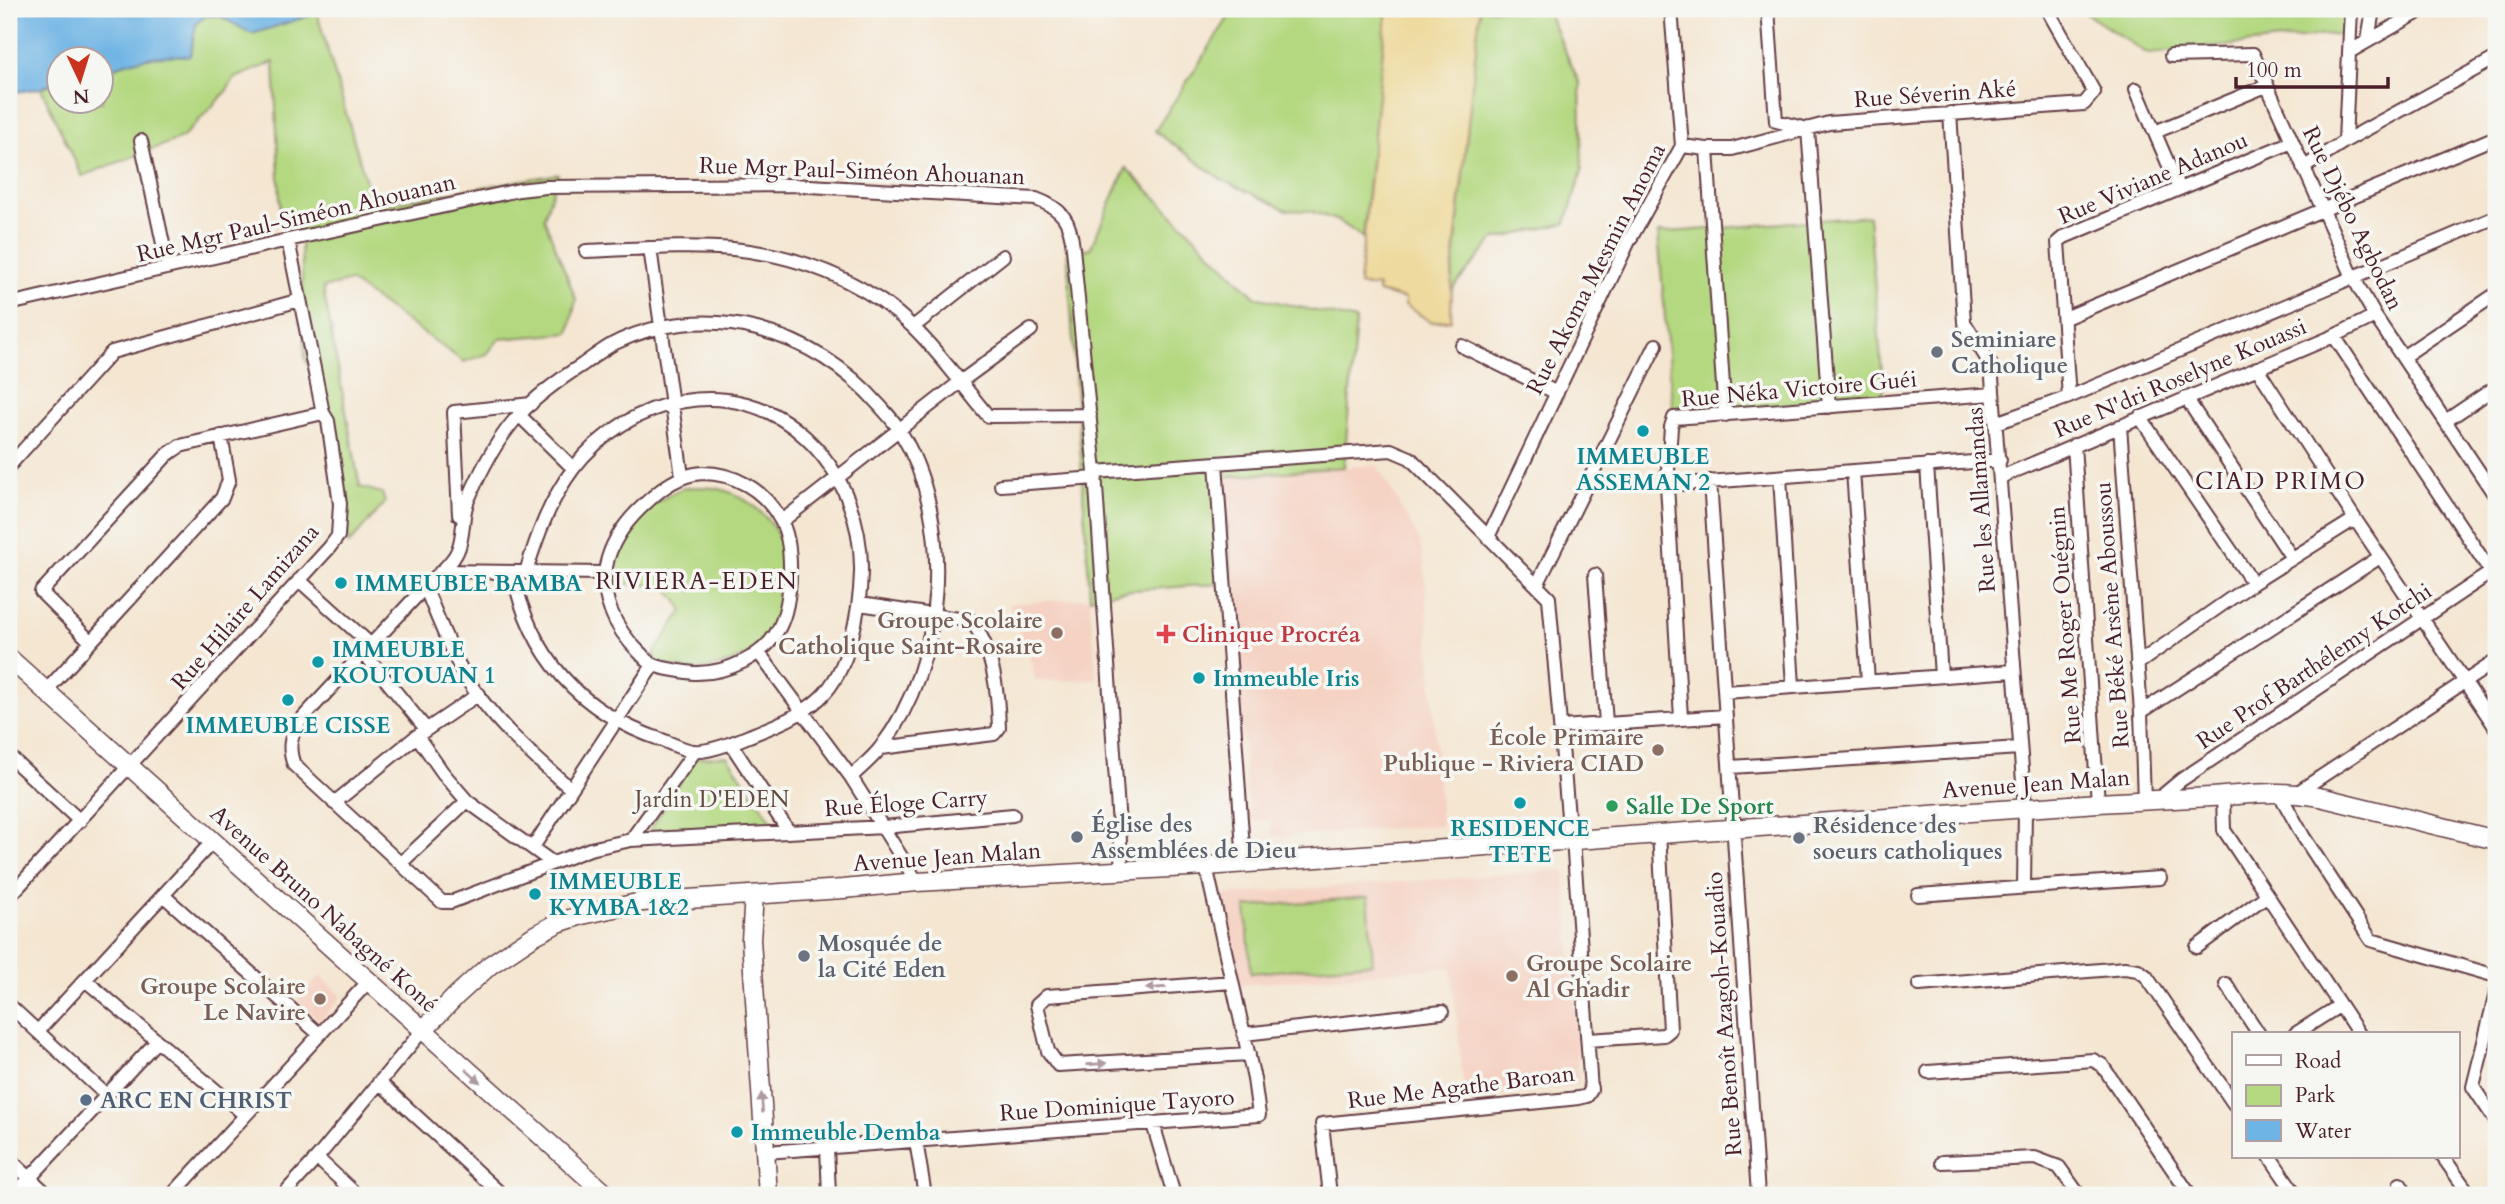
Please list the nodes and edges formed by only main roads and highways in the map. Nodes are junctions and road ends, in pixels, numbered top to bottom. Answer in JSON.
{"nodes":[{"id":1,"x":9,"y":658,"type":"edge"},
{"id":2,"x":2496,"y":841,"type":"edge"},
{"id":3,"x":754,"y":895,"type":"junction"},
{"id":4,"x":422,"y":1031,"type":"junction"},
{"id":5,"x":607,"y":1195,"type":"edge"},
{"id":6,"x":768,"y":1195,"type":"edge"}],
"edges":[{"from":1,"to":4,"type":"main road","name":"Avenue Bruno Nabagné Koné"},
{"from":2,"to":3,"type":"main road","name":"Avenue Jean Malan"},
{"from":3,"to":4,"type":"main road","name":"Avenue Jean Malan"},
{"from":6,"to":3,"type":"main road","one_way":true},
{"from":4,"to":5,"type":"main road","name":"Avenue Bruno Nabagné Koné","one_way":true}]}
